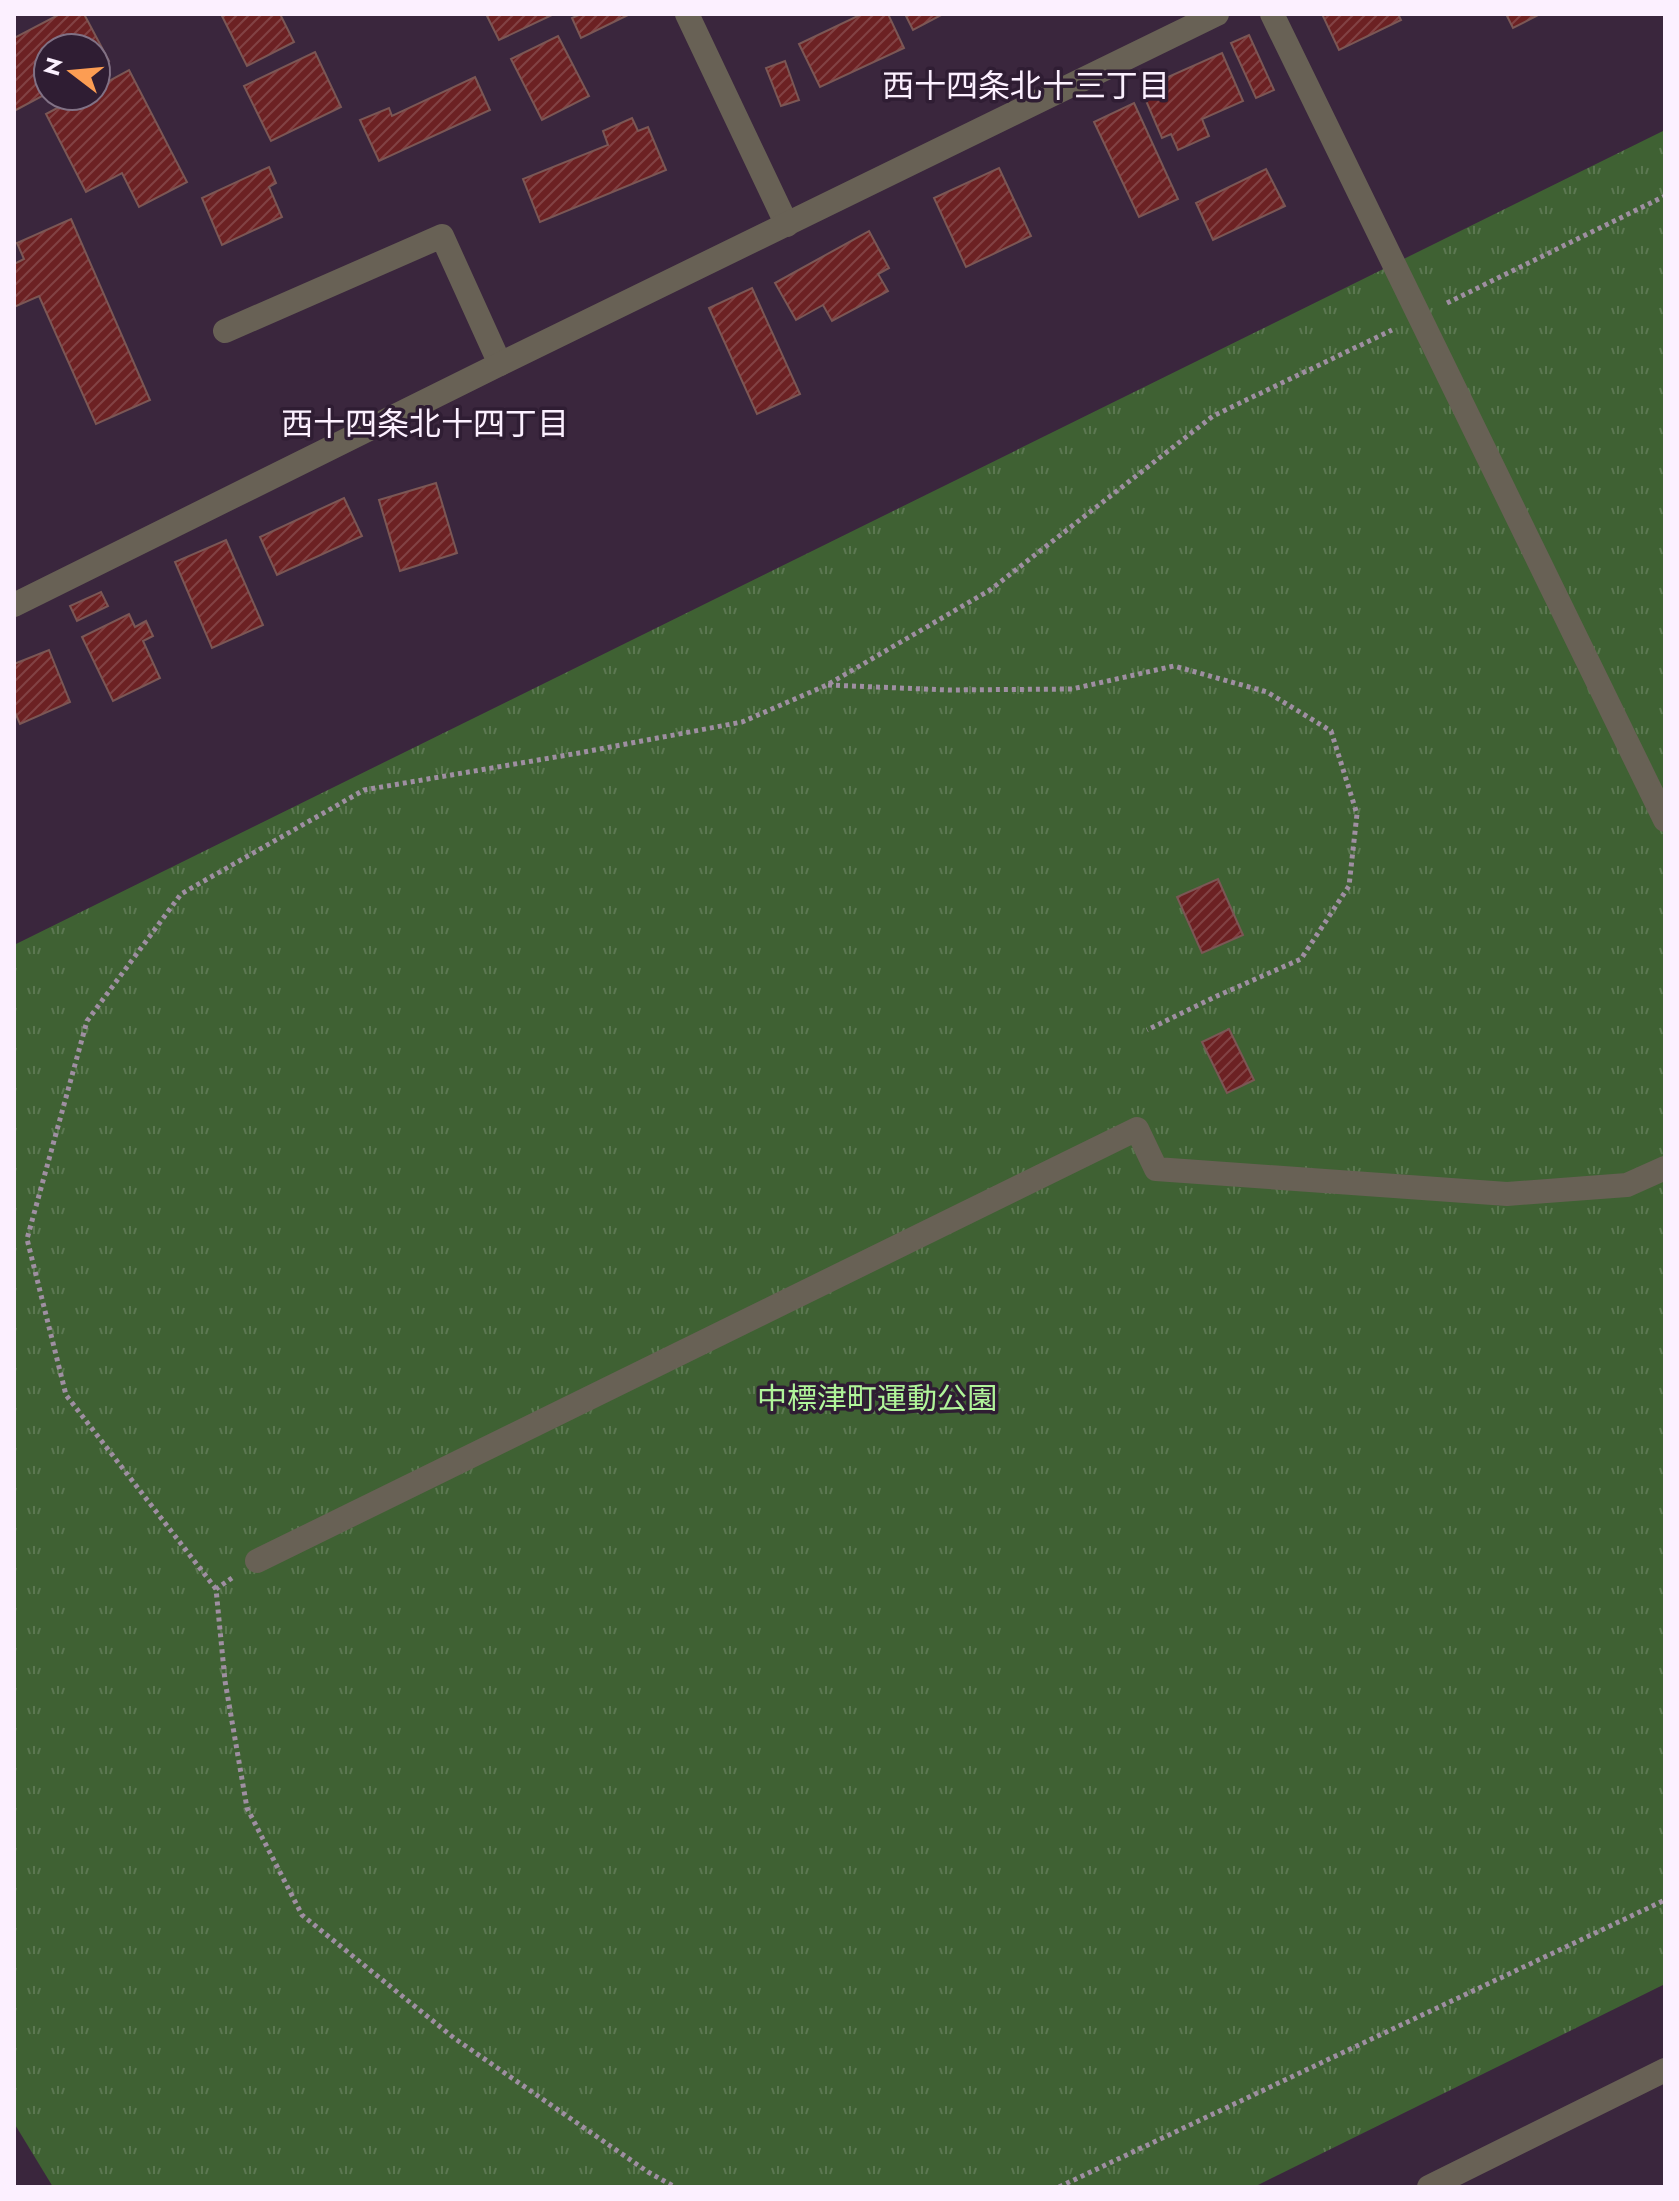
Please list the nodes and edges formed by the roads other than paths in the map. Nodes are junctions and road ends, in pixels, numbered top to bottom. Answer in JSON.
{"nodes":[{"id":1,"x":687,"y":14,"type":"edge"},
{"id":2,"x":1217,"y":14,"type":"edge"},
{"id":3,"x":1272,"y":14,"type":"edge"},
{"id":4,"x":787,"y":225,"type":"junction"},
{"id":5,"x":225,"y":331,"type":"dead end"},
{"id":6,"x":500,"y":364,"type":"junction"},
{"id":7,"x":14,"y":605,"type":"edge"},
{"id":8,"x":1665,"y":820,"type":"edge"},
{"id":9,"x":1665,"y":1168,"type":"edge"},
{"id":10,"x":257,"y":1561,"type":"road end"},
{"id":11,"x":1665,"y":2070,"type":"edge"},
{"id":12,"x":1429,"y":2187,"type":"edge"}],
"edges":[{"from":1,"to":4,"type":"street"},
{"from":2,"to":4,"type":"street"},
{"from":3,"to":8,"type":"street"},
{"from":4,"to":6,"type":"street"},
{"from":5,"to":6,"type":"street"},
{"from":6,"to":7,"type":"street"},
{"from":9,"to":10,"type":"street"},
{"from":11,"to":12,"type":"street"}]}
